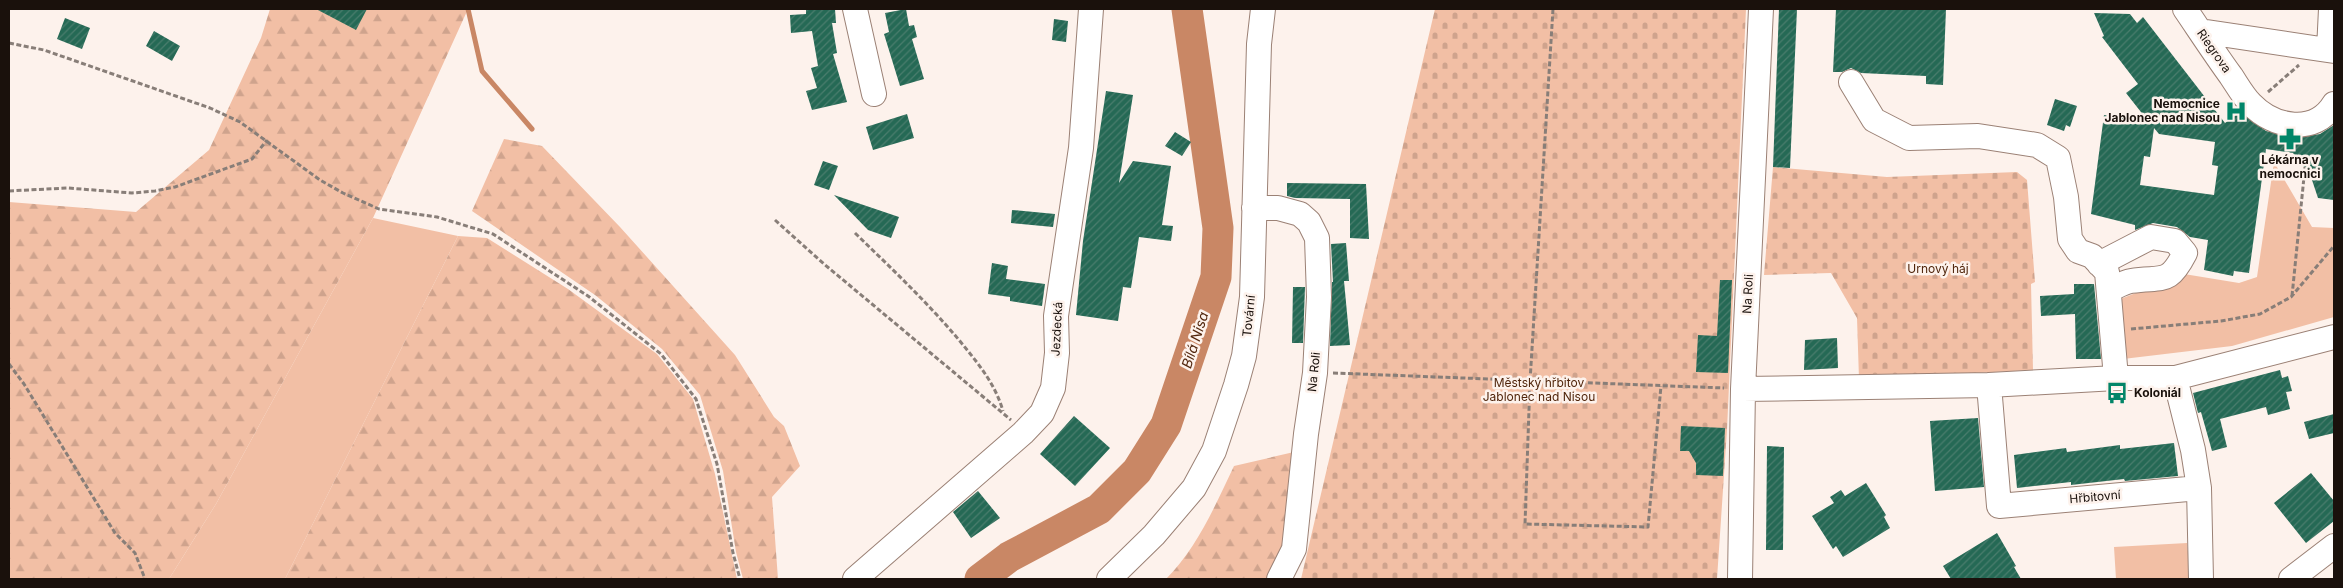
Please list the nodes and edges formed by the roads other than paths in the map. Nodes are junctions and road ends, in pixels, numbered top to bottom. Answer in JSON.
{"nodes":[{"id":1,"x":855,"y":9,"type":"edge"},
{"id":2,"x":1091,"y":9,"type":"edge"},
{"id":3,"x":1263,"y":9,"type":"edge"},
{"id":4,"x":1761,"y":9,"type":"edge"},
{"id":5,"x":2185,"y":9,"type":"edge"},
{"id":6,"x":2331,"y":9,"type":"edge"},
{"id":7,"x":2200,"y":31,"type":"junction"},
{"id":8,"x":2327,"y":50,"type":"edge"},
{"id":9,"x":1851,"y":82,"type":"dead end"},
{"id":10,"x":874,"y":94,"type":"dead end"},
{"id":11,"x":2334,"y":104,"type":"edge"},
{"id":12,"x":1254,"y":208,"type":"junction"},
{"id":13,"x":2099,"y":264,"type":"junction"},
{"id":14,"x":2109,"y":290,"type":"junction"},
{"id":15,"x":2334,"y":337,"type":"edge"},
{"id":16,"x":2116,"y":378,"type":"junction"},
{"id":17,"x":2175,"y":378,"type":"junction"},
{"id":18,"x":1989,"y":385,"type":"junction"},
{"id":19,"x":1743,"y":389,"type":"junction"},
{"id":20,"x":2199,"y":488,"type":"junction"},
{"id":21,"x":2334,"y":546,"type":"edge"},
{"id":22,"x":1740,"y":555,"type":"junction"},
{"id":23,"x":860,"y":574,"type":"edge"},
{"id":24,"x":1108,"y":579,"type":"edge"},
{"id":25,"x":1279,"y":579,"type":"edge"},
{"id":26,"x":1740,"y":579,"type":"edge"},
{"id":27,"x":1752,"y":579,"type":"edge"},
{"id":28,"x":2201,"y":579,"type":"edge"},
{"id":29,"x":2291,"y":579,"type":"edge"}],
"edges":[{"from":1,"to":10,"type":"street"},
{"from":2,"to":23,"type":"street","name":"Jezdecká"},
{"from":3,"to":12,"type":"street","name":"Tovární"},
{"from":4,"to":19,"type":"street","name":"Na Roli"},
{"from":5,"to":7,"type":"street","name":"Riegrova"},
{"from":6,"to":8,"type":"street"},
{"from":7,"to":8,"type":"street"},
{"from":7,"to":11,"type":"street","name":"Riegrova"},
{"from":9,"to":13,"type":"street"},
{"from":12,"to":24,"type":"street","name":"Tovární"},
{"from":12,"to":25,"type":"street","name":"Na Roli"},
{"from":13,"to":14,"type":"street"},
{"from":13,"to":14,"type":"street"},
{"from":14,"to":16,"type":"street"},
{"from":15,"to":17,"type":"street"},
{"from":16,"to":17,"type":"street"},
{"from":16,"to":18,"type":"street"},
{"from":17,"to":20,"type":"street"},
{"from":18,"to":19,"type":"street"},
{"from":18,"to":20,"type":"street","name":"Hřbitovní"},
{"from":19,"to":22,"type":"street","name":"Na Roli"},
{"from":20,"to":28,"type":"street"},
{"from":21,"to":29,"type":"street"},
{"from":22,"to":26,"type":"street","name":"Na Roli"},
{"from":22,"to":27,"type":"street"}]}
